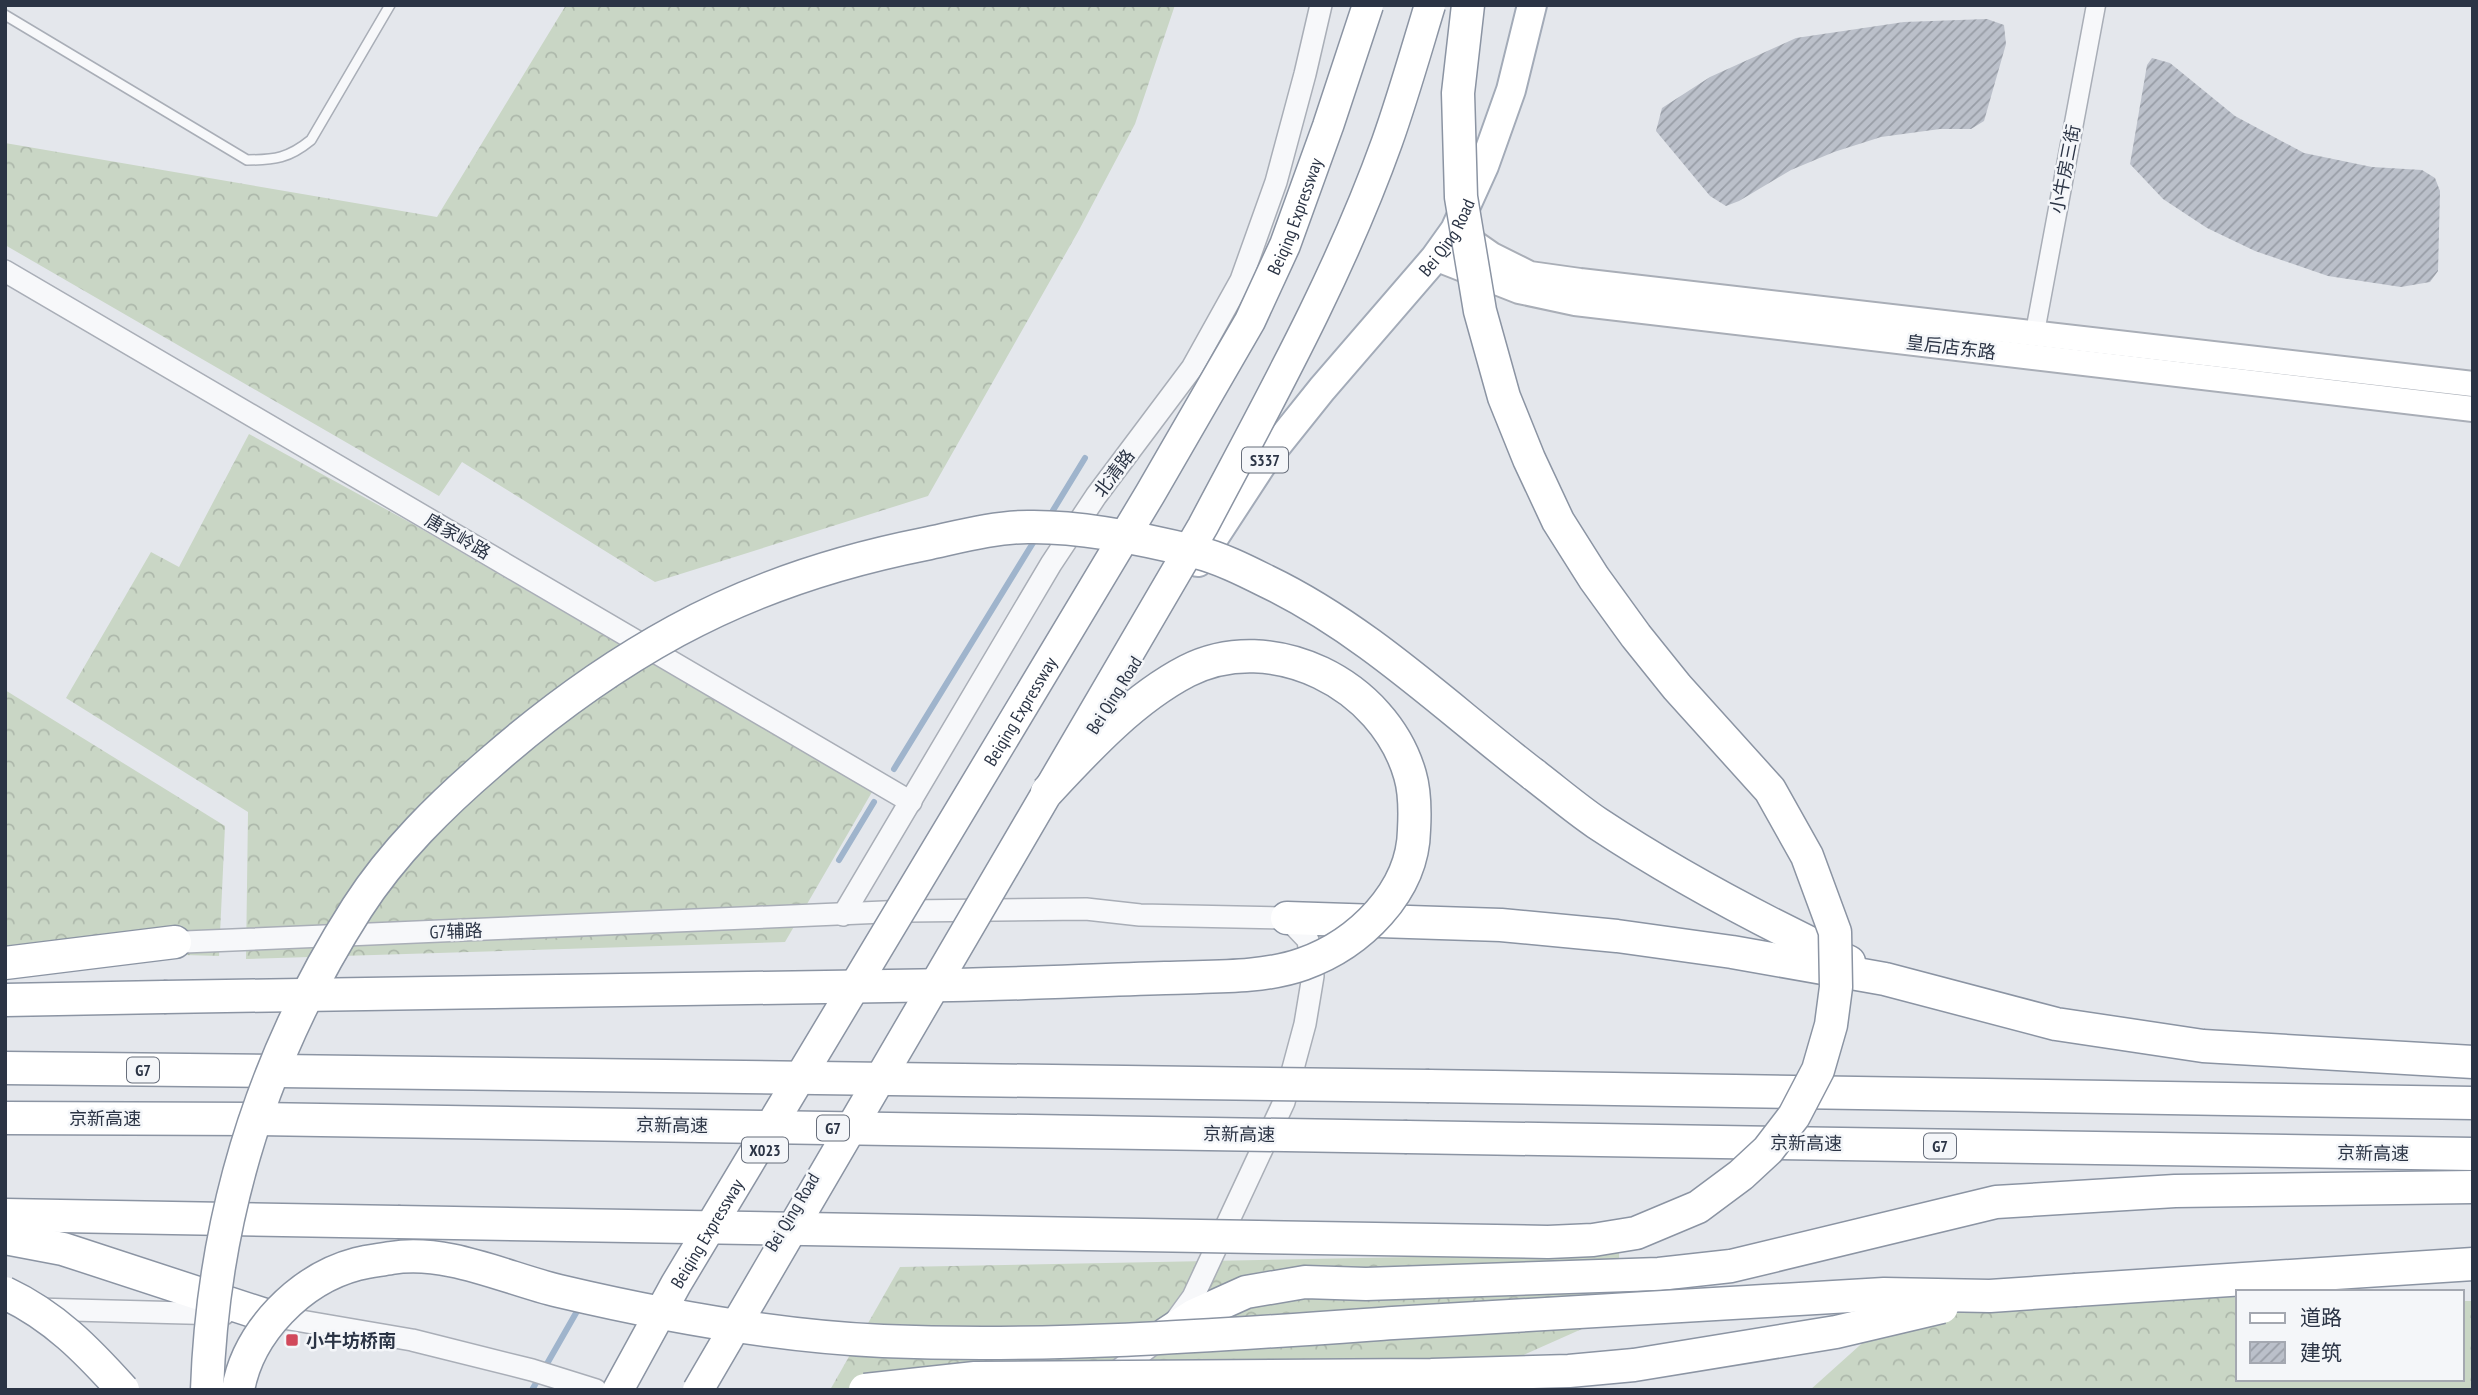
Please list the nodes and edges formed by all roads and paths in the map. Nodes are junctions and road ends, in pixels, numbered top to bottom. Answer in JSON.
{"nodes":[{"id":1,"x":390,"y":5,"type":"edge"},
{"id":2,"x":1321,"y":5,"type":"edge"},
{"id":3,"x":1366,"y":5,"type":"edge"},
{"id":4,"x":1430,"y":5,"type":"edge"},
{"id":5,"x":1468,"y":5,"type":"edge"},
{"id":6,"x":1532,"y":5,"type":"edge"},
{"id":7,"x":2096,"y":5,"type":"edge"},
{"id":8,"x":5,"y":15,"type":"edge"},
{"id":9,"x":1455,"y":230,"type":"junction"},
{"id":10,"x":1436,"y":258,"type":"junction"},
{"id":11,"x":5,"y":271,"type":"edge"},
{"id":12,"x":2035,"y":332,"type":"junction"},
{"id":13,"x":2473,"y":384,"type":"edge"},
{"id":14,"x":2473,"y":409,"type":"edge"},
{"id":15,"x":1047,"y":792,"type":"junction"},
{"id":16,"x":911,"y":802,"type":"junction"},
{"id":17,"x":907,"y":911,"type":"junction"},
{"id":18,"x":974,"y":911,"type":"junction"},
{"id":19,"x":843,"y":915,"type":"junction"},
{"id":20,"x":1287,"y":918,"type":"junction"},
{"id":21,"x":175,"y":942,"type":"junction"},
{"id":22,"x":5,"y":948,"type":"edge"},
{"id":23,"x":5,"y":963,"type":"edge"},
{"id":24,"x":1885,"y":979,"type":"junction"},
{"id":25,"x":5,"y":1000,"type":"edge"},
{"id":26,"x":2473,"y":1062,"type":"edge"},
{"id":27,"x":5,"y":1068,"type":"edge"},
{"id":28,"x":2473,"y":1103,"type":"edge"},
{"id":29,"x":5,"y":1118,"type":"edge"},
{"id":30,"x":2473,"y":1154,"type":"edge"},
{"id":31,"x":2473,"y":1187,"type":"edge"},
{"id":32,"x":5,"y":1215,"type":"edge"},
{"id":33,"x":5,"y":1238,"type":"edge"},
{"id":34,"x":2473,"y":1264,"type":"edge"},
{"id":35,"x":5,"y":1293,"type":"edge"},
{"id":36,"x":1990,"y":1296,"type":"junction"},
{"id":37,"x":5,"y":1308,"type":"edge"},
{"id":38,"x":265,"y":1315,"type":"junction"},
{"id":39,"x":1166,"y":1334,"type":"junction"},
{"id":40,"x":123,"y":1390,"type":"edge"},
{"id":41,"x":207,"y":1390,"type":"edge"},
{"id":42,"x":238,"y":1390,"type":"edge"},
{"id":43,"x":596,"y":1390,"type":"edge"},
{"id":44,"x":620,"y":1390,"type":"edge"},
{"id":45,"x":685,"y":1390,"type":"edge"},
{"id":46,"x":698,"y":1390,"type":"edge"},
{"id":47,"x":865,"y":1390,"type":"edge"},
{"id":48,"x":1095,"y":1390,"type":"edge"}],
"edges":[{"from":1,"to":8,"type":"lane"},
{"from":2,"to":16,"type":"street","name":"北清路"},
{"from":3,"to":17,"type":"main road"},
{"from":3,"to":44,"type":"highway","name":"Beiqing Expressway","bridge":true},
{"from":4,"to":15,"type":"highway","bridge":true},
{"from":5,"to":32,"type":"highway","bridge":true},
{"from":6,"to":9,"type":"main road","name":"Bei Qing Road","number":"S337"},
{"from":7,"to":12,"type":"street","name":"小牛房三街"},
{"from":9,"to":10,"type":"main road","name":"Bei Qing Road","number":"S337"},
{"from":9,"to":12,"type":"main road","name":"皇后店东路"},
{"from":10,"to":14,"type":"main road","name":"皇后店东路"},
{"from":10,"to":18,"type":"main road","name":"Bei Qing Road","number":"S337"},
{"from":11,"to":16,"type":"street","name":"唐家岭路"},
{"from":12,"to":13,"type":"main road","name":"皇后店东路"},
{"from":15,"to":25,"type":"highway","bridge":true},
{"from":15,"to":46,"type":"highway","bridge":true},
{"from":16,"to":19,"type":"street","name":"北清路"},
{"from":17,"to":18,"type":"street","name":"G7辅路"},
{"from":17,"to":19,"type":"street","name":"G7辅路"},
{"from":17,"to":44,"type":"main road","number":"X023"},
{"from":18,"to":20,"type":"street","name":"G7辅路"},
{"from":18,"to":45,"type":"main road","name":"Bei Qing Road","number":"S337"},
{"from":19,"to":21,"type":"street","name":"G7辅路"},
{"from":20,"to":24,"type":"highway"},
{"from":20,"to":39,"type":"street"},
{"from":21,"to":22,"type":"street","name":"G7辅路"},
{"from":21,"to":23,"type":"highway"},
{"from":24,"to":26,"type":"highway"},
{"from":24,"to":41,"type":"highway","bridge":true},
{"from":27,"to":28,"type":"highway","number":"G7","bridge":true},
{"from":29,"to":30,"type":"highway","name":"京新高速","number":"G7","bridge":true},
{"from":31,"to":39,"type":"highway"},
{"from":33,"to":38,"type":"highway"},
{"from":34,"to":36,"type":"highway","bridge":true},
{"from":35,"to":40,"type":"highway","bridge":true},
{"from":36,"to":42,"type":"highway","bridge":true},
{"from":36,"to":47,"type":"highway","bridge":true},
{"from":37,"to":38,"type":"street"},
{"from":38,"to":43,"type":"street"},
{"from":39,"to":48,"type":"street"}]}
